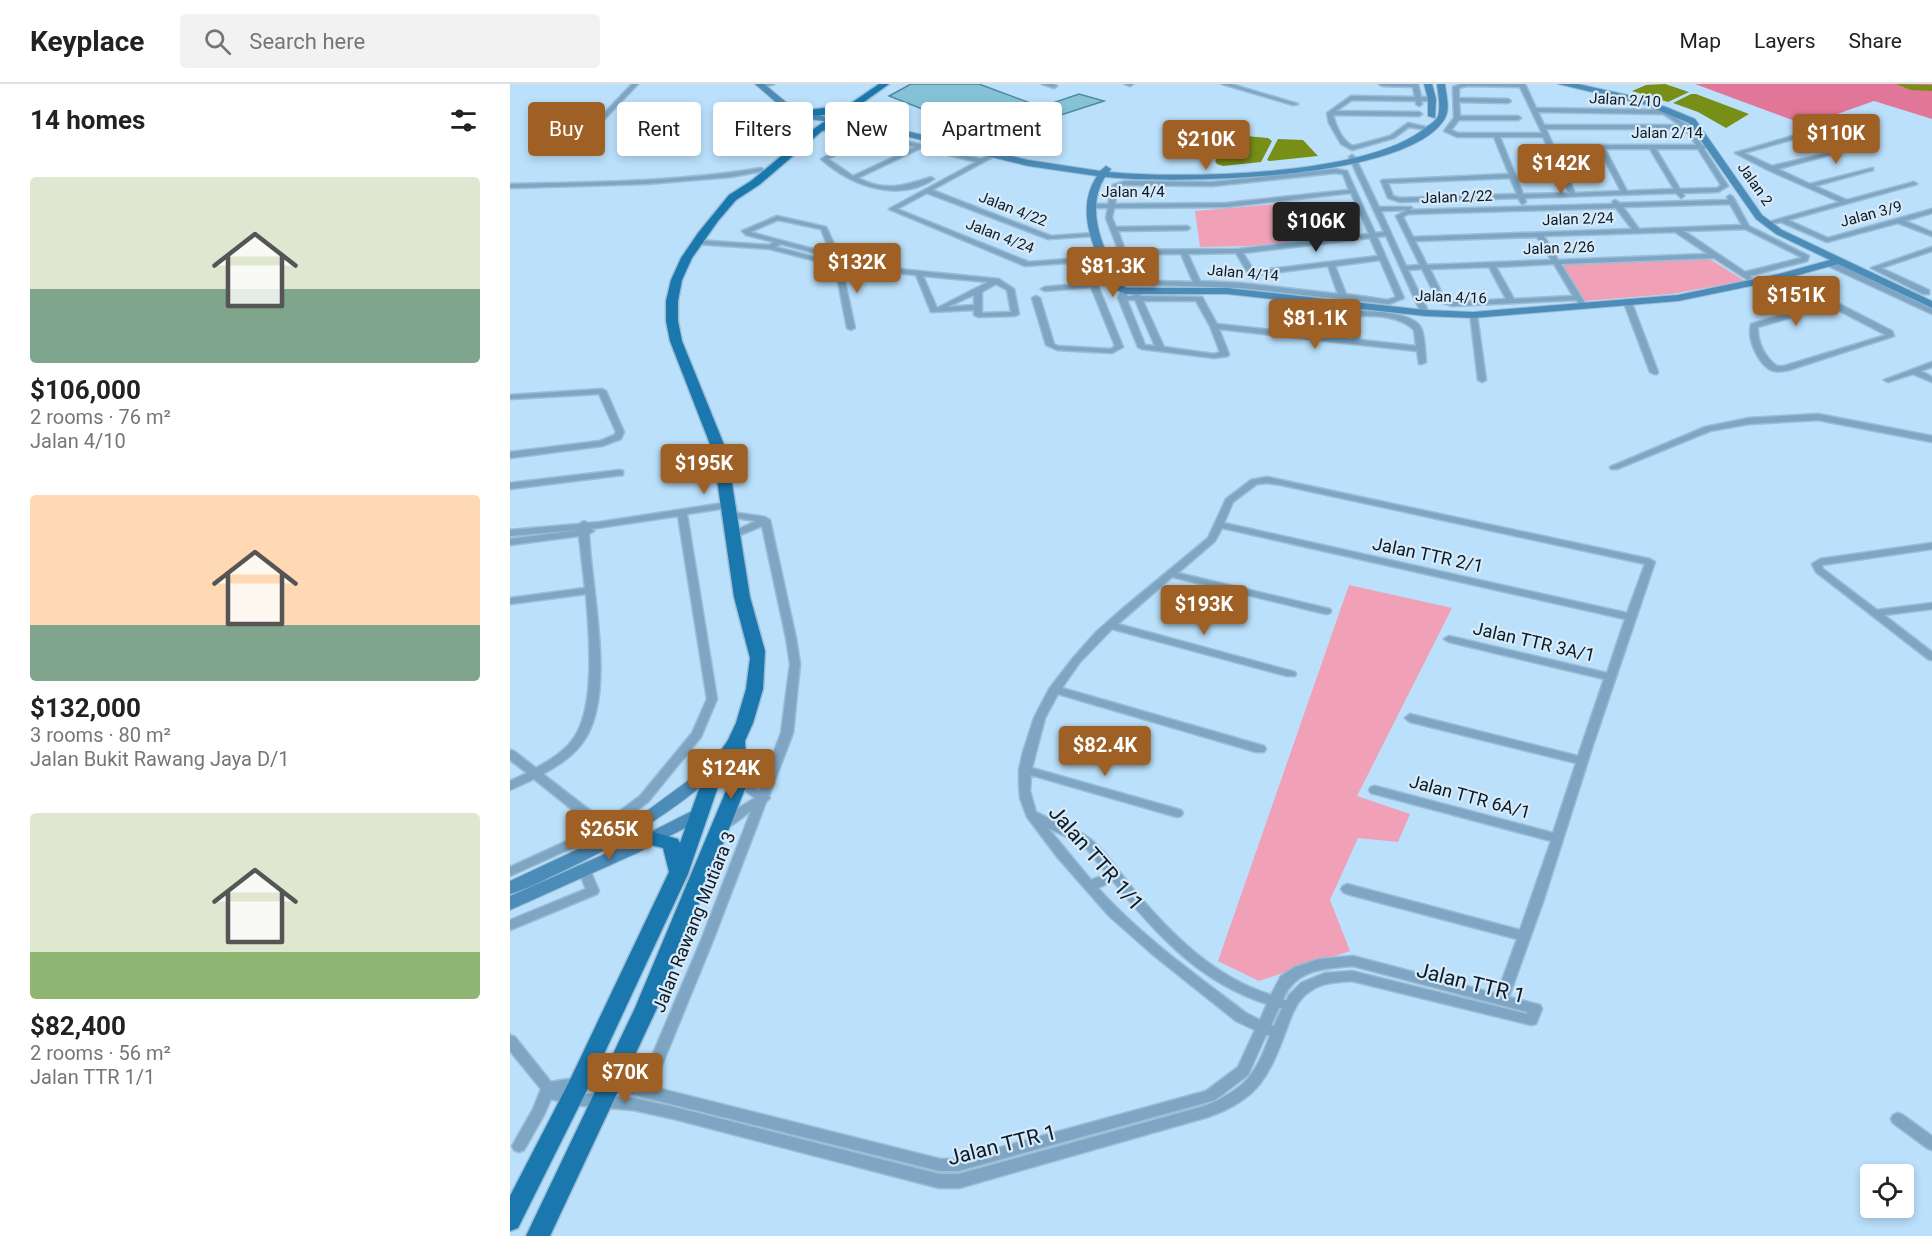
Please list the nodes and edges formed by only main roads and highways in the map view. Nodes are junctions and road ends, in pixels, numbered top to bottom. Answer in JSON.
{"nodes":[{"id":1,"x":879,"y":85,"type":"edge"},
{"id":2,"x":851,"y":102,"type":"edge"},
{"id":3,"x":825,"y":119,"type":"edge"},
{"id":4,"x":813,"y":129,"type":"edge"},
{"id":5,"x":813,"y":130,"type":"edge"},
{"id":6,"x":779,"y":156,"type":"edge"},
{"id":7,"x":784,"y":156,"type":"edge"},
{"id":8,"x":745,"y":185,"type":"junction"},
{"id":9,"x":734,"y":759,"type":"junction"},
{"id":10,"x":653,"y":839,"type":"road end"},
{"id":11,"x":678,"y":874,"type":"junction"},
{"id":12,"x":510,"y":1220,"type":"edge"},
{"id":13,"x":538,"y":1236,"type":"edge"}],
"edges":[{"from":1,"to":2,"type":"main road"},
{"from":1,"to":5,"type":"main road"},
{"from":3,"to":4,"type":"main road"},
{"from":6,"to":8,"type":"main road"},
{"from":7,"to":8,"type":"main road"},
{"from":8,"to":9,"type":"main road"},
{"from":9,"to":11,"type":"main road"},
{"from":9,"to":13,"type":"main road"},
{"from":10,"to":11,"type":"main road"},
{"from":11,"to":12,"type":"main road"}]}
